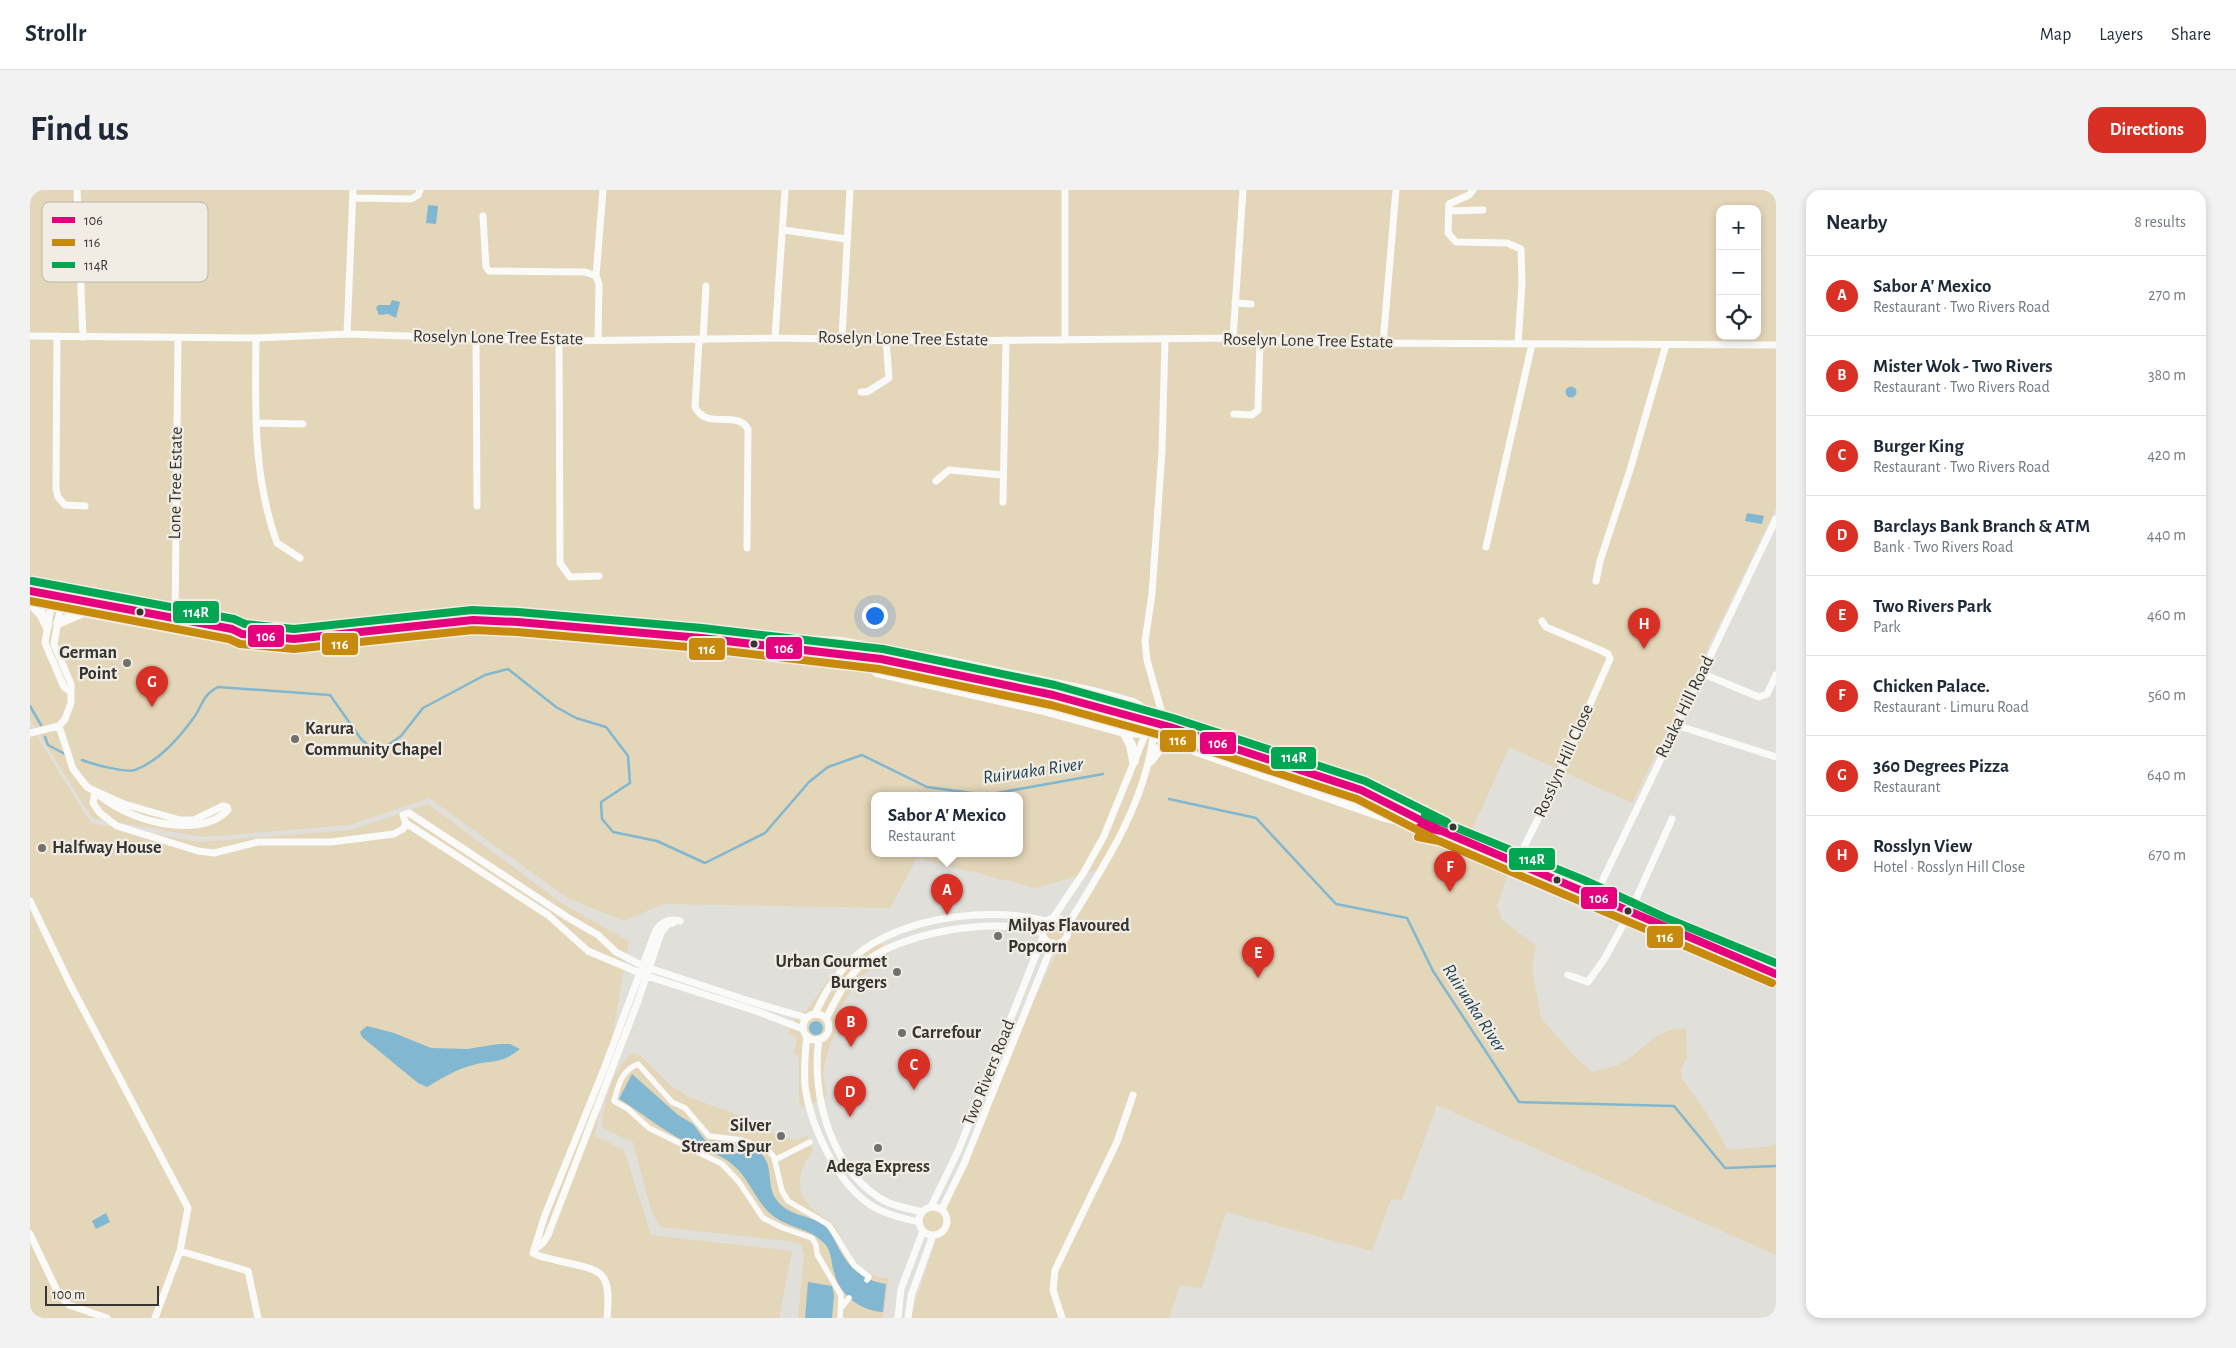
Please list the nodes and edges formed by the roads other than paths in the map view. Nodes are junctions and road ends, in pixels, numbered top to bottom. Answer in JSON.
{"nodes":[{"id":1,"x":420,"y":190,"type":"edge"},
{"id":2,"x":603,"y":190,"type":"edge"},
{"id":3,"x":786,"y":190,"type":"edge"},
{"id":4,"x":850,"y":190,"type":"edge"},
{"id":5,"x":1065,"y":190,"type":"edge"},
{"id":6,"x":1242,"y":190,"type":"edge"},
{"id":7,"x":1396,"y":190,"type":"edge"},
{"id":8,"x":1473,"y":190,"type":"edge"},
{"id":9,"x":353,"y":194,"type":"edge"},
{"id":10,"x":1482,"y":210,"type":"dead end"},
{"id":11,"x":1449,"y":211,"type":"junction"},
{"id":12,"x":483,"y":216,"type":"dead end"},
{"id":13,"x":784,"y":230,"type":"junction"},
{"id":14,"x":846,"y":239,"type":"junction"},
{"id":15,"x":596,"y":276,"type":"junction"},
{"id":16,"x":81,"y":282,"type":"edge"},
{"id":17,"x":706,"y":286,"type":"dead end"},
{"id":18,"x":1235,"y":303,"type":"junction"},
{"id":19,"x":1251,"y":304,"type":"dead end"},
{"id":20,"x":347,"y":334,"type":"junction"},
{"id":21,"x":30,"y":336,"type":"edge"},
{"id":22,"x":57,"y":336,"type":"junction"},
{"id":23,"x":83,"y":337,"type":"junction"},
{"id":24,"x":178,"y":338,"type":"junction"},
{"id":25,"x":256,"y":338,"type":"junction"},
{"id":26,"x":775,"y":338,"type":"junction"},
{"id":27,"x":842,"y":338,"type":"junction"},
{"id":28,"x":1233,"y":338,"type":"junction"},
{"id":29,"x":476,"y":339,"type":"junction"},
{"id":30,"x":886,"y":339,"type":"junction"},
{"id":31,"x":1165,"y":339,"type":"junction"},
{"id":32,"x":1260,"y":339,"type":"junction"},
{"id":33,"x":598,"y":340,"type":"junction"},
{"id":34,"x":701,"y":340,"type":"junction"},
{"id":35,"x":1006,"y":340,"type":"junction"},
{"id":36,"x":1065,"y":340,"type":"junction"},
{"id":37,"x":559,"y":341,"type":"junction"},
{"id":38,"x":1383,"y":343,"type":"junction"},
{"id":39,"x":1518,"y":344,"type":"junction"},
{"id":40,"x":1532,"y":344,"type":"junction"},
{"id":41,"x":1666,"y":345,"type":"junction"},
{"id":42,"x":1776,"y":345,"type":"edge"},
{"id":43,"x":861,"y":392,"type":"dead end"},
{"id":44,"x":1234,"y":414,"type":"dead end"},
{"id":45,"x":256,"y":423,"type":"junction"},
{"id":46,"x":303,"y":424,"type":"dead end"},
{"id":47,"x":1003,"y":475,"type":"junction"},
{"id":48,"x":936,"y":481,"type":"dead end"},
{"id":49,"x":1003,"y":502,"type":"dead end"},
{"id":50,"x":85,"y":506,"type":"dead end"},
{"id":51,"x":477,"y":506,"type":"dead end"},
{"id":52,"x":1776,"y":519,"type":"edge"},
{"id":53,"x":1486,"y":547,"type":"dead end"},
{"id":54,"x":747,"y":548,"type":"dead end"},
{"id":55,"x":300,"y":558,"type":"dead end"},
{"id":56,"x":599,"y":576,"type":"dead end"},
{"id":57,"x":1596,"y":581,"type":"dead end"},
{"id":58,"x":30,"y":591,"type":"edge"},
{"id":59,"x":57,"y":595,"type":"junction"},
{"id":60,"x":30,"y":602,"type":"edge"},
{"id":61,"x":56,"y":608,"type":"junction"},
{"id":62,"x":82,"y":612,"type":"junction"},
{"id":63,"x":1542,"y":621,"type":"dead end"},
{"id":64,"x":58,"y":623,"type":"junction"},
{"id":65,"x":175,"y":623,"type":"junction"},
{"id":66,"x":47,"y":626,"type":"junction"},
{"id":67,"x":691,"y":637,"type":"junction"},
{"id":68,"x":756,"y":644,"type":"junction"},
{"id":69,"x":1701,"y":673,"type":"junction"},
{"id":70,"x":1776,"y":675,"type":"edge"},
{"id":71,"x":70,"y":691,"type":"junction"},
{"id":72,"x":1149,"y":713,"type":"junction"},
{"id":73,"x":1163,"y":717,"type":"junction"},
{"id":74,"x":1124,"y":723,"type":"junction"},
{"id":75,"x":1676,"y":725,"type":"junction"},
{"id":76,"x":59,"y":726,"type":"junction"},
{"id":77,"x":30,"y":733,"type":"edge"},
{"id":78,"x":1169,"y":735,"type":"junction"},
{"id":79,"x":1149,"y":736,"type":"junction"},
{"id":80,"x":1776,"y":757,"type":"edge"},
{"id":81,"x":1150,"y":760,"type":"junction"},
{"id":82,"x":1132,"y":767,"type":"junction"},
{"id":83,"x":1144,"y":776,"type":"junction"},
{"id":84,"x":1361,"y":790,"type":"junction"},
{"id":85,"x":96,"y":791,"type":"junction"},
{"id":86,"x":1672,"y":819,"type":"dead end"},
{"id":87,"x":406,"y":823,"type":"junction"},
{"id":88,"x":1439,"y":830,"type":"junction"},
{"id":89,"x":1516,"y":863,"type":"junction"},
{"id":90,"x":1595,"y":896,"type":"junction"},
{"id":91,"x":30,"y":901,"type":"edge"},
{"id":92,"x":1630,"y":912,"type":"junction"},
{"id":93,"x":1053,"y":918,"type":"junction"},
{"id":94,"x":1046,"y":921,"type":"junction"},
{"id":95,"x":1066,"y":926,"type":"junction"},
{"id":96,"x":1042,"y":935,"type":"junction"},
{"id":97,"x":1053,"y":943,"type":"junction"},
{"id":98,"x":645,"y":971,"type":"junction"},
{"id":99,"x":1776,"y":974,"type":"edge"},
{"id":100,"x":1568,"y":975,"type":"dead end"},
{"id":101,"x":1018,"y":1001,"type":"junction"},
{"id":102,"x":1029,"y":1004,"type":"junction"},
{"id":103,"x":815,"y":1014,"type":"junction"},
{"id":104,"x":807,"y":1018,"type":"junction"},
{"id":105,"x":826,"y":1019,"type":"junction"},
{"id":106,"x":805,"y":1033,"type":"junction"},
{"id":107,"x":819,"y":1039,"type":"junction"},
{"id":108,"x":1133,"y":1095,"type":"dead end"},
{"id":109,"x":810,"y":1142,"type":"dead end"},
{"id":110,"x":775,"y":1160,"type":"junction"},
{"id":111,"x":931,"y":1207,"type":"junction"},
{"id":112,"x":942,"y":1209,"type":"junction"},
{"id":113,"x":922,"y":1212,"type":"junction"},
{"id":114,"x":919,"y":1222,"type":"junction"},
{"id":115,"x":923,"y":1231,"type":"junction"},
{"id":116,"x":30,"y":1234,"type":"edge"},
{"id":117,"x":933,"y":1235,"type":"junction"},
{"id":118,"x":180,"y":1250,"type":"junction"},
{"id":119,"x":867,"y":1280,"type":"dead end"},
{"id":120,"x":849,"y":1298,"type":"dead end"},
{"id":121,"x":841,"y":1308,"type":"junction"},
{"id":122,"x":107,"y":1318,"type":"edge"},
{"id":123,"x":155,"y":1318,"type":"edge"},
{"id":124,"x":258,"y":1318,"type":"edge"},
{"id":125,"x":607,"y":1318,"type":"edge"},
{"id":126,"x":840,"y":1318,"type":"edge"},
{"id":127,"x":898,"y":1318,"type":"edge"},
{"id":128,"x":908,"y":1318,"type":"edge"},
{"id":129,"x":1062,"y":1318,"type":"edge"}],
"edges":[{"from":1,"to":9,"type":"street"},
{"from":2,"to":15,"type":"street"},
{"from":3,"to":13,"type":"street"},
{"from":4,"to":14,"type":"street"},
{"from":5,"to":36,"type":"street"},
{"from":6,"to":18,"type":"street"},
{"from":7,"to":38,"type":"street"},
{"from":8,"to":11,"type":"street"},
{"from":9,"to":20,"type":"street"},
{"from":10,"to":11,"type":"street"},
{"from":11,"to":39,"type":"street"},
{"from":12,"to":15,"type":"street"},
{"from":13,"to":14,"type":"street"},
{"from":13,"to":26,"type":"street"},
{"from":14,"to":27,"type":"street"},
{"from":15,"to":33,"type":"street"},
{"from":16,"to":23,"type":"street"},
{"from":17,"to":34,"type":"street"},
{"from":18,"to":19,"type":"street"},
{"from":18,"to":28,"type":"street"},
{"from":20,"to":25,"type":"street","name":"Roselyn Lone Tree Estate"},
{"from":20,"to":29,"type":"street","name":"Roselyn Lone Tree Estate"},
{"from":21,"to":22,"type":"street","name":"Roselyn Lone Tree Estate"},
{"from":22,"to":23,"type":"street","name":"Roselyn Lone Tree Estate"},
{"from":22,"to":50,"type":"street"},
{"from":23,"to":24,"type":"street","name":"Roselyn Lone Tree Estate"},
{"from":24,"to":25,"type":"street","name":"Roselyn Lone Tree Estate"},
{"from":24,"to":65,"type":"street","name":"Lone Tree Estate"},
{"from":25,"to":45,"type":"street"},
{"from":26,"to":27,"type":"street","name":"Roselyn Lone Tree Estate"},
{"from":26,"to":34,"type":"street","name":"Roselyn Lone Tree Estate"},
{"from":27,"to":30,"type":"street","name":"Roselyn Lone Tree Estate"},
{"from":28,"to":31,"type":"street","name":"Roselyn Lone Tree Estate"},
{"from":28,"to":32,"type":"street","name":"Roselyn Lone Tree Estate"},
{"from":29,"to":37,"type":"street","name":"Roselyn Lone Tree Estate"},
{"from":29,"to":51,"type":"street"},
{"from":30,"to":35,"type":"street","name":"Roselyn Lone Tree Estate"},
{"from":30,"to":43,"type":"street"},
{"from":31,"to":36,"type":"street","name":"Roselyn Lone Tree Estate"},
{"from":31,"to":73,"type":"street"},
{"from":32,"to":38,"type":"street","name":"Roselyn Lone Tree Estate"},
{"from":32,"to":44,"type":"street"},
{"from":33,"to":34,"type":"street","name":"Roselyn Lone Tree Estate"},
{"from":33,"to":37,"type":"street","name":"Roselyn Lone Tree Estate"},
{"from":34,"to":54,"type":"street"},
{"from":35,"to":36,"type":"street","name":"Roselyn Lone Tree Estate"},
{"from":35,"to":47,"type":"street"},
{"from":37,"to":56,"type":"street"},
{"from":38,"to":39,"type":"street","name":"Roselyn Lone Tree Estate"},
{"from":39,"to":40,"type":"street","name":"Roselyn Lone Tree Estate"},
{"from":40,"to":41,"type":"street","name":"Roselyn Lone Tree Estate"},
{"from":40,"to":53,"type":"street"},
{"from":41,"to":42,"type":"street","name":"Roselyn Lone Tree Estate"},
{"from":41,"to":57,"type":"street"},
{"from":45,"to":46,"type":"street"},
{"from":45,"to":55,"type":"street"},
{"from":47,"to":48,"type":"street"},
{"from":47,"to":49,"type":"street"},
{"from":52,"to":69,"type":"street","name":"Ruaka Hill Road"},
{"from":58,"to":59,"type":"main road"},
{"from":59,"to":61,"type":"street"},
{"from":59,"to":65,"type":"main road"},
{"from":60,"to":61,"type":"main road"},
{"from":60,"to":66,"type":"main road"},
{"from":61,"to":62,"type":"main road"},
{"from":61,"to":64,"type":"street"},
{"from":61,"to":66,"type":"street"},
{"from":62,"to":64,"type":"main road"},
{"from":62,"to":65,"type":"main road"},
{"from":63,"to":89,"type":"street","name":"Rosslyn Hill Close"},
{"from":64,"to":71,"type":"street"},
{"from":65,"to":67,"type":"main road"},
{"from":66,"to":71,"type":"street"},
{"from":67,"to":68,"type":"main road"},
{"from":67,"to":72,"type":"main road"},
{"from":68,"to":74,"type":"main road"},
{"from":68,"to":74,"type":"main road"},
{"from":69,"to":70,"type":"street"},
{"from":69,"to":75,"type":"street","name":"Ruaka Hill Road"},
{"from":71,"to":76,"type":"street"},
{"from":72,"to":73,"type":"main road"},
{"from":72,"to":79,"type":"main road"},
{"from":73,"to":79,"type":"main road"},
{"from":73,"to":84,"type":"main road"},
{"from":74,"to":78,"type":"main road"},
{"from":74,"to":79,"type":"main road"},
{"from":74,"to":82,"type":"main road"},
{"from":75,"to":80,"type":"street"},
{"from":75,"to":90,"type":"street","name":"Ruaka Hill Road"},
{"from":76,"to":77,"type":"street"},
{"from":76,"to":85,"type":"street"},
{"from":78,"to":79,"type":"main road"},
{"from":78,"to":81,"type":"main road"},
{"from":78,"to":84,"type":"main road"},
{"from":78,"to":88,"type":"main road"},
{"from":79,"to":81,"type":"street"},
{"from":79,"to":82,"type":"street"},
{"from":81,"to":83,"type":"street"},
{"from":82,"to":83,"type":"street"},
{"from":82,"to":93,"type":"street"},
{"from":83,"to":95,"type":"street"},
{"from":84,"to":88,"type":"main road"},
{"from":85,"to":85,"type":"street"},
{"from":85,"to":87,"type":"street"},
{"from":86,"to":92,"type":"street"},
{"from":87,"to":98,"type":"street"},
{"from":87,"to":98,"type":"street"},
{"from":88,"to":89,"type":"main road"},
{"from":89,"to":90,"type":"main road"},
{"from":90,"to":92,"type":"main road"},
{"from":91,"to":118,"type":"street"},
{"from":92,"to":99,"type":"main road"},
{"from":92,"to":100,"type":"street"},
{"from":93,"to":94,"type":"street"},
{"from":93,"to":95,"type":"street"},
{"from":94,"to":96,"type":"street"},
{"from":94,"to":103,"type":"street"},
{"from":95,"to":97,"type":"street"},
{"from":96,"to":97,"type":"street"},
{"from":96,"to":101,"type":"street","name":"Two Rivers Road"},
{"from":96,"to":105,"type":"street"},
{"from":97,"to":102,"type":"street","name":"Two Rivers Road"},
{"from":98,"to":98,"type":"street"},
{"from":98,"to":104,"type":"street"},
{"from":98,"to":106,"type":"street"},
{"from":98,"to":125,"type":"street"},
{"from":101,"to":102,"type":"street"},
{"from":101,"to":111,"type":"street","name":"Two Rivers Road"},
{"from":102,"to":112,"type":"street","name":"Two Rivers Road"},
{"from":103,"to":104,"type":"street"},
{"from":103,"to":105,"type":"street"},
{"from":104,"to":106,"type":"street"},
{"from":105,"to":107,"type":"street"},
{"from":106,"to":107,"type":"street"},
{"from":106,"to":114,"type":"street"},
{"from":107,"to":113,"type":"street"},
{"from":108,"to":129,"type":"street"},
{"from":109,"to":110,"type":"street"},
{"from":110,"to":119,"type":"street"},
{"from":110,"to":121,"type":"street"},
{"from":111,"to":112,"type":"street"},
{"from":111,"to":113,"type":"street"},
{"from":112,"to":117,"type":"street"},
{"from":113,"to":114,"type":"street"},
{"from":114,"to":115,"type":"street"},
{"from":115,"to":117,"type":"street"},
{"from":115,"to":127,"type":"street"},
{"from":116,"to":122,"type":"street"},
{"from":117,"to":128,"type":"street"},
{"from":118,"to":123,"type":"street"},
{"from":118,"to":124,"type":"street"},
{"from":120,"to":121,"type":"street"},
{"from":121,"to":126,"type":"street"}]}
